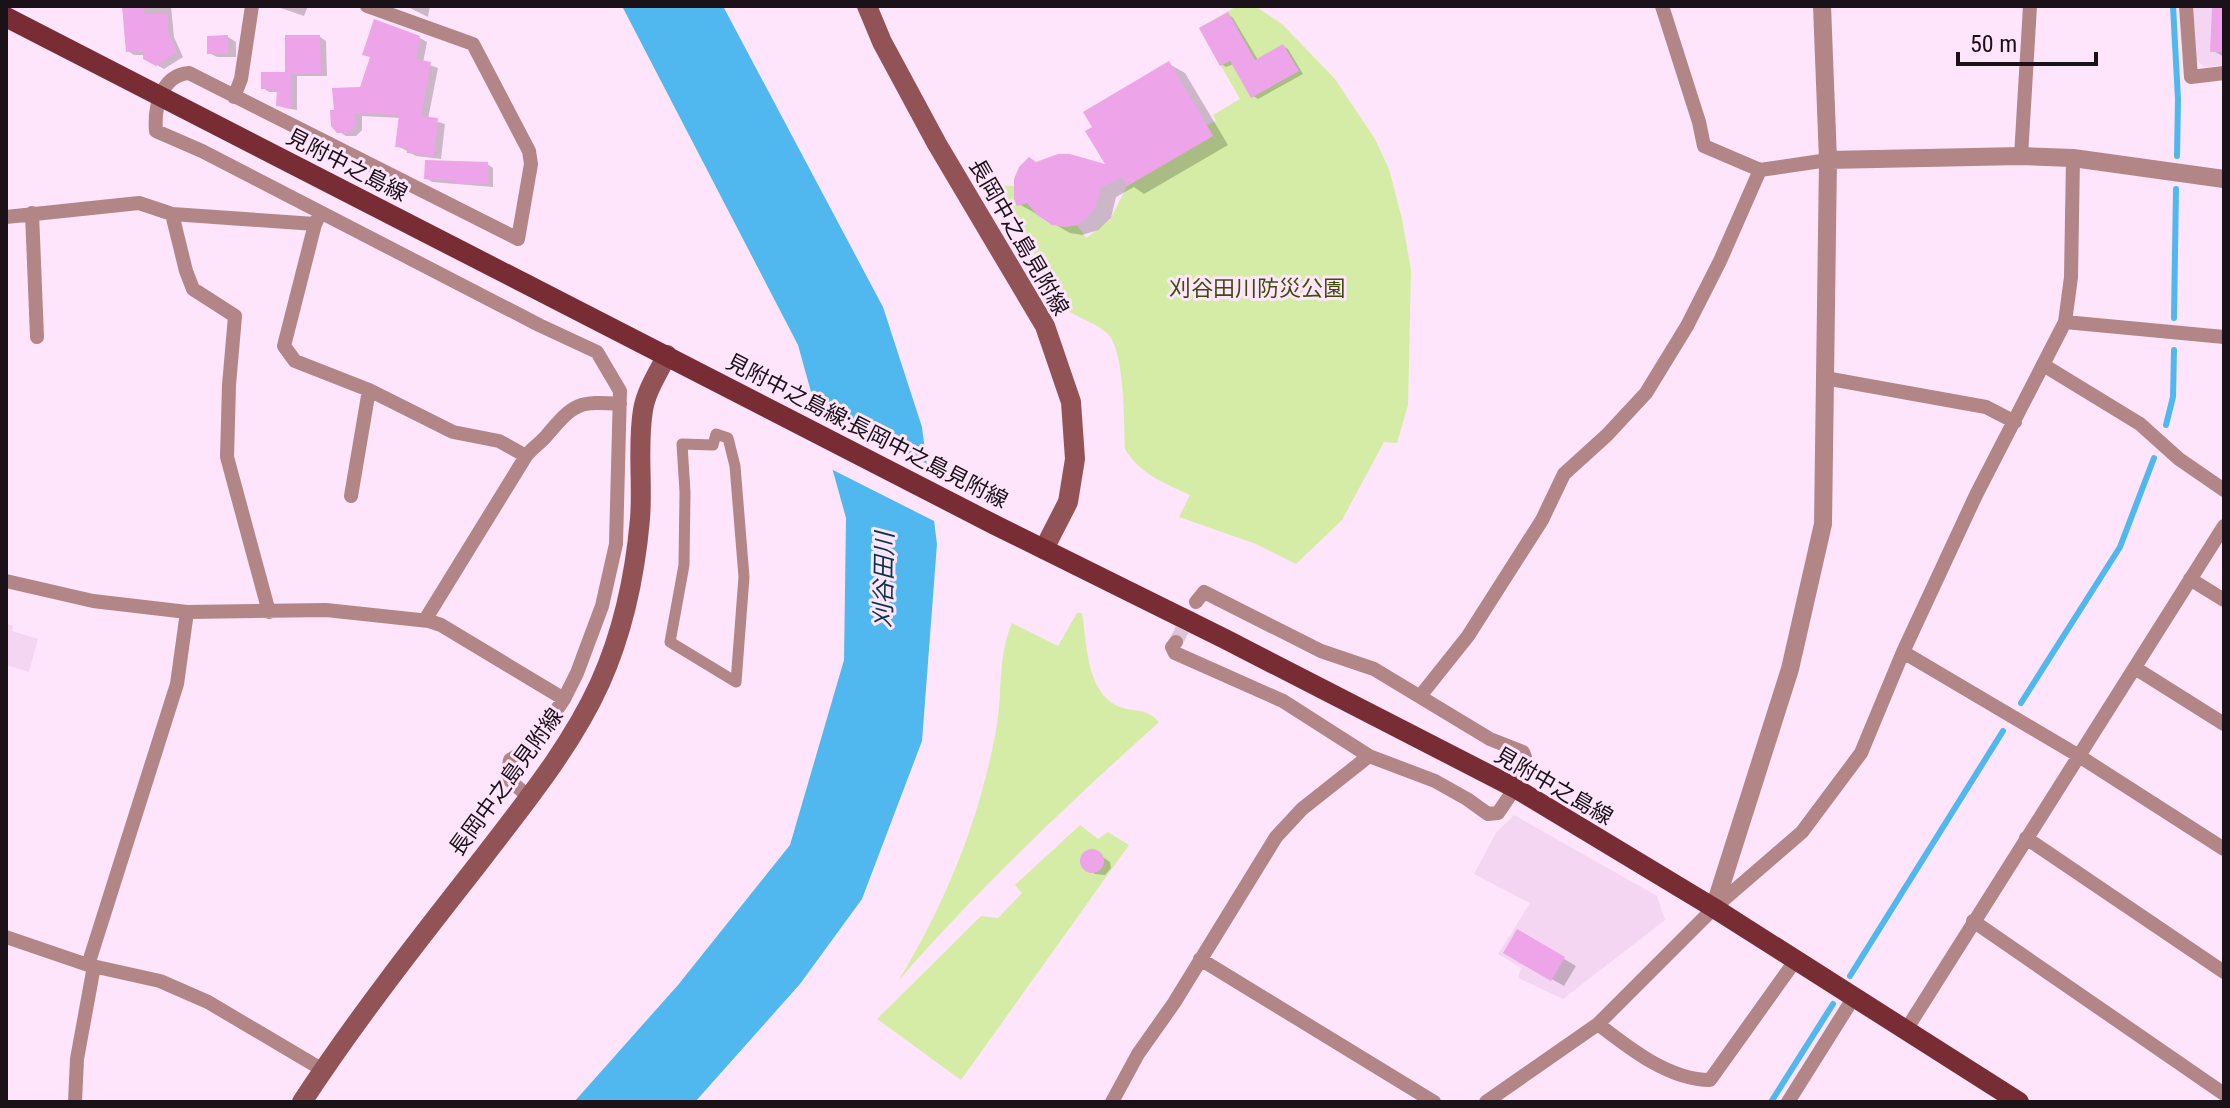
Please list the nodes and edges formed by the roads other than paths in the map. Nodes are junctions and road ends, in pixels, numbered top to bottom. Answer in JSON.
{"nodes":[{"id":1,"x":252,"y":6,"type":"edge"},
{"id":2,"x":367,"y":6,"type":"edge"},
{"id":3,"x":867,"y":6,"type":"edge"},
{"id":4,"x":1662,"y":6,"type":"edge"},
{"id":5,"x":1822,"y":6,"type":"edge"},
{"id":6,"x":2030,"y":6,"type":"edge"},
{"id":7,"x":2186,"y":6,"type":"edge"},
{"id":8,"x":6,"y":17,"type":"edge"},
{"id":9,"x":2224,"y":73,"type":"edge"},
{"id":10,"x":160,"y":95,"type":"junction"},
{"id":11,"x":234,"y":97,"type":"junction"},
{"id":12,"x":2021,"y":156,"type":"junction"},
{"id":13,"x":2073,"y":158,"type":"junction"},
{"id":14,"x":1828,"y":160,"type":"junction"},
{"id":15,"x":1760,"y":170,"type":"junction"},
{"id":16,"x":2224,"y":179,"type":"edge"},
{"id":17,"x":32,"y":213,"type":"junction"},
{"id":18,"x":172,"y":214,"type":"junction"},
{"id":19,"x":6,"y":217,"type":"edge"},
{"id":20,"x":318,"y":218,"type":"junction"},
{"id":21,"x":2065,"y":322,"type":"junction"},
{"id":22,"x":37,"y":337,"type":"dead end"},
{"id":23,"x":2224,"y":337,"type":"edge"},
{"id":24,"x":667,"y":355,"type":"junction"},
{"id":25,"x":2045,"y":366,"type":"junction"},
{"id":26,"x":1825,"y":378,"type":"junction"},
{"id":27,"x":369,"y":390,"type":"junction"},
{"id":28,"x":620,"y":404,"type":"junction"},
{"id":29,"x":2015,"y":422,"type":"junction"},
{"id":30,"x":526,"y":456,"type":"junction"},
{"id":31,"x":2224,"y":490,"type":"edge"},
{"id":32,"x":351,"y":496,"type":"dead end"},
{"id":33,"x":2224,"y":526,"type":"edge"},
{"id":34,"x":1044,"y":549,"type":"junction"},
{"id":35,"x":2190,"y":579,"type":"junction"},
{"id":36,"x":6,"y":581,"type":"edge"},
{"id":37,"x":2224,"y":600,"type":"edge"},
{"id":38,"x":1196,"y":602,"type":"dead end"},
{"id":39,"x":187,"y":612,"type":"junction"},
{"id":40,"x":269,"y":612,"type":"junction"},
{"id":41,"x":425,"y":620,"type":"junction"},
{"id":42,"x":1176,"y":642,"type":"dead end"},
{"id":43,"x":1903,"y":652,"type":"junction"},
{"id":44,"x":2135,"y":668,"type":"junction"},
{"id":45,"x":736,"y":682,"type":"joint"},
{"id":46,"x":1421,"y":695,"type":"junction"},
{"id":47,"x":564,"y":699,"type":"junction"},
{"id":48,"x":2224,"y":724,"type":"edge"},
{"id":49,"x":1369,"y":756,"type":"junction"},
{"id":50,"x":2079,"y":756,"type":"junction"},
{"id":51,"x":1515,"y":788,"type":"junction"},
{"id":52,"x":529,"y":797,"type":"junction"},
{"id":53,"x":2026,"y":838,"type":"junction"},
{"id":54,"x":2224,"y":849,"type":"edge"},
{"id":55,"x":1714,"y":908,"type":"junction"},
{"id":56,"x":1973,"y":921,"type":"junction"},
{"id":57,"x":6,"y":937,"type":"edge"},
{"id":58,"x":1200,"y":959,"type":"junction"},
{"id":59,"x":1795,"y":961,"type":"junction"},
{"id":60,"x":91,"y":965,"type":"junction"},
{"id":61,"x":2224,"y":972,"type":"edge"},
{"id":62,"x":1854,"y":997,"type":"junction"},
{"id":63,"x":1598,"y":1024,"type":"junction"},
{"id":64,"x":1906,"y":1030,"type":"junction"},
{"id":65,"x":323,"y":1070,"type":"junction"},
{"id":66,"x":2224,"y":1094,"type":"edge"},
{"id":67,"x":1791,"y":1098,"type":"edge"},
{"id":68,"x":75,"y":1102,"type":"edge"},
{"id":69,"x":302,"y":1102,"type":"edge"},
{"id":70,"x":1112,"y":1102,"type":"edge"},
{"id":71,"x":1434,"y":1102,"type":"edge"},
{"id":72,"x":1486,"y":1102,"type":"edge"},
{"id":73,"x":1809,"y":1102,"type":"edge"},
{"id":74,"x":2019,"y":1102,"type":"edge"}],
"edges":[{"from":1,"to":11,"type":"street"},
{"from":2,"to":11,"type":"street"},
{"from":3,"to":34,"type":"main road","name":"長岡中之島見附線"},
{"from":4,"to":15,"type":"street"},
{"from":5,"to":14,"type":"street"},
{"from":6,"to":12,"type":"street"},
{"from":7,"to":9,"type":"street"},
{"from":8,"to":10,"type":"main road","name":"見附中之島線"},
{"from":10,"to":11,"type":"street"},
{"from":10,"to":20,"type":"street"},
{"from":10,"to":24,"type":"main road","name":"見附中之島線"},
{"from":12,"to":13,"type":"street"},
{"from":12,"to":14,"type":"street"},
{"from":13,"to":16,"type":"street"},
{"from":13,"to":21,"type":"street"},
{"from":14,"to":15,"type":"street"},
{"from":14,"to":26,"type":"street"},
{"from":15,"to":46,"type":"street"},
{"from":17,"to":18,"type":"street"},
{"from":17,"to":19,"type":"street"},
{"from":17,"to":22,"type":"street"},
{"from":18,"to":20,"type":"street"},
{"from":18,"to":40,"type":"street"},
{"from":20,"to":27,"type":"street"},
{"from":20,"to":28,"type":"street"},
{"from":21,"to":23,"type":"street"},
{"from":21,"to":25,"type":"street"},
{"from":24,"to":34,"type":"main road","name":"見附中之島線;長岡中之島見附線"},
{"from":24,"to":52,"type":"main road","name":"長岡中之島見附線"},
{"from":25,"to":29,"type":"street"},
{"from":25,"to":31,"type":"street"},
{"from":26,"to":29,"type":"street"},
{"from":26,"to":55,"type":"street"},
{"from":27,"to":30,"type":"street"},
{"from":27,"to":32,"type":"street"},
{"from":28,"to":30,"type":"street"},
{"from":28,"to":47,"type":"street"},
{"from":29,"to":43,"type":"street"},
{"from":30,"to":41,"type":"street"},
{"from":33,"to":35,"type":"street"},
{"from":34,"to":51,"type":"main road","name":"見附中之島線"},
{"from":35,"to":37,"type":"street"},
{"from":35,"to":44,"type":"street"},
{"from":36,"to":39,"type":"street"},
{"from":38,"to":46,"type":"street"},
{"from":39,"to":40,"type":"street"},
{"from":39,"to":60,"type":"street"},
{"from":40,"to":41,"type":"street"},
{"from":41,"to":47,"type":"street"},
{"from":42,"to":49,"type":"street"},
{"from":43,"to":50,"type":"street"},
{"from":43,"to":55,"type":"street"},
{"from":44,"to":48,"type":"street"},
{"from":44,"to":50,"type":"street"},
{"from":45,"to":45,"type":"street"},
{"from":46,"to":51,"type":"street"},
{"from":47,"to":52,"type":"street"},
{"from":49,"to":51,"type":"street"},
{"from":49,"to":58,"type":"street"},
{"from":50,"to":53,"type":"street"},
{"from":50,"to":54,"type":"street"},
{"from":51,"to":55,"type":"main road","name":"見附中之島線"},
{"from":52,"to":65,"type":"main road","name":"長岡中之島見附線"},
{"from":53,"to":56,"type":"street"},
{"from":53,"to":61,"type":"street"},
{"from":55,"to":59,"type":"main road","name":"見附中之島線"},
{"from":55,"to":63,"type":"street"},
{"from":56,"to":64,"type":"street"},
{"from":56,"to":66,"type":"street"},
{"from":57,"to":60,"type":"street"},
{"from":58,"to":70,"type":"street"},
{"from":58,"to":71,"type":"street"},
{"from":59,"to":62,"type":"main road","name":"見附中之島線"},
{"from":59,"to":63,"type":"street"},
{"from":60,"to":65,"type":"street"},
{"from":60,"to":68,"type":"street"},
{"from":62,"to":64,"type":"main road","name":"見附中之島線"},
{"from":62,"to":67,"type":"street"},
{"from":63,"to":72,"type":"street"},
{"from":64,"to":74,"type":"main road","name":"見附中之島線"},
{"from":65,"to":69,"type":"main road","name":"長岡中之島見附線"},
{"from":67,"to":73,"type":"street"}]}
